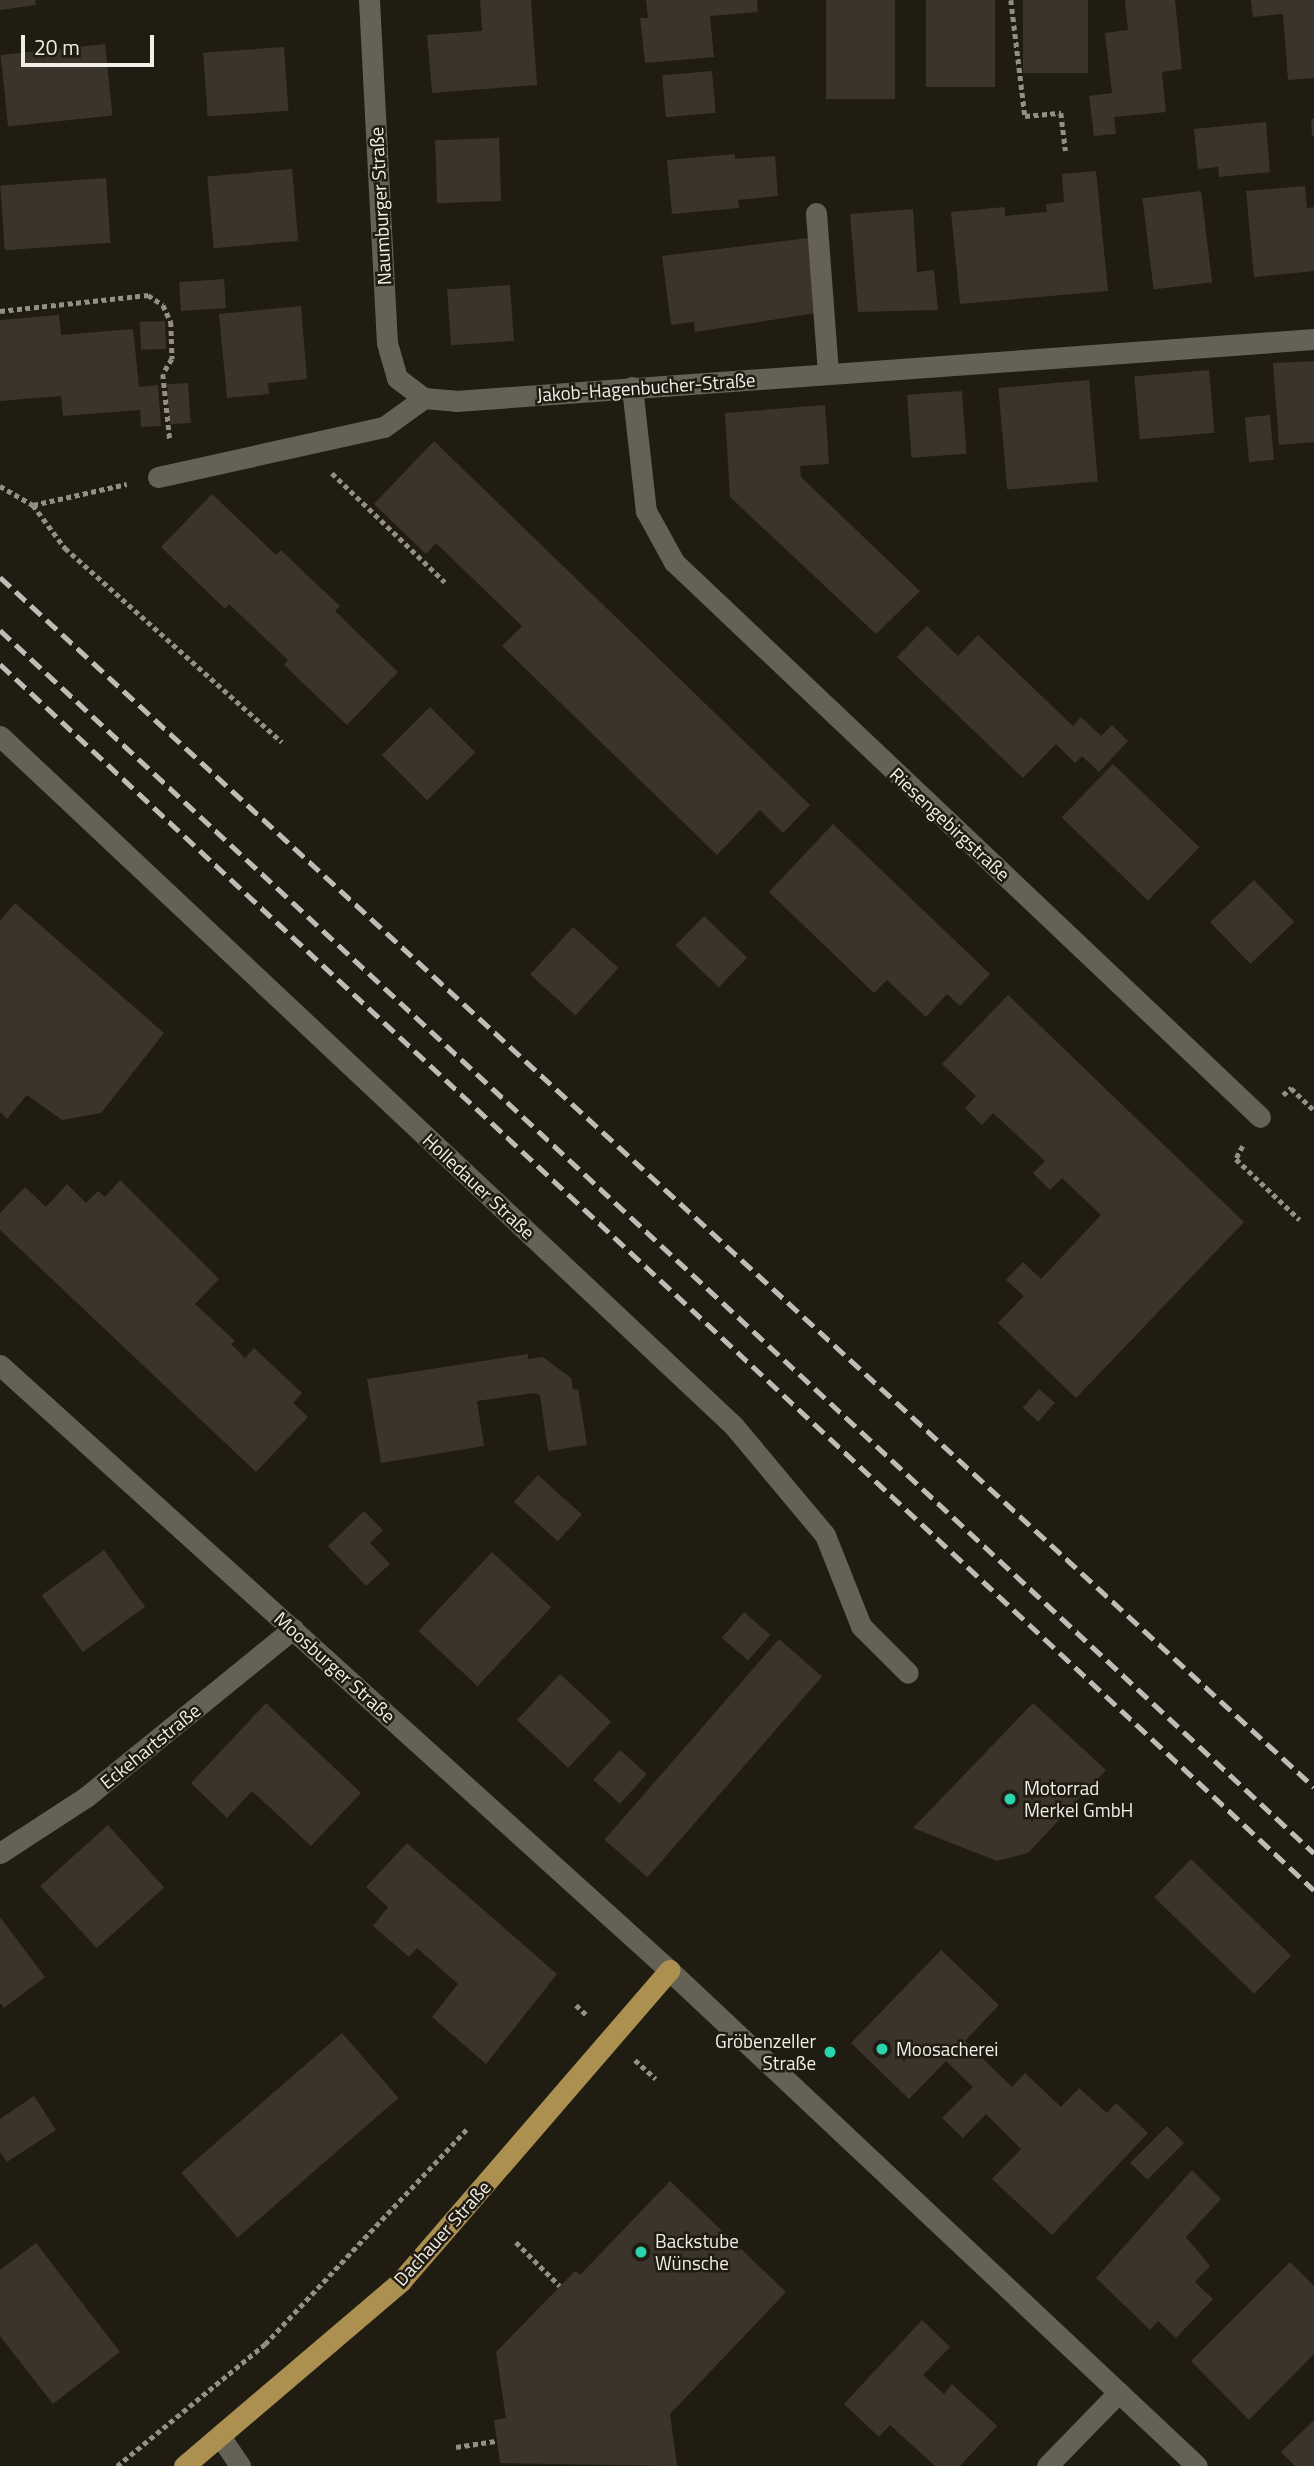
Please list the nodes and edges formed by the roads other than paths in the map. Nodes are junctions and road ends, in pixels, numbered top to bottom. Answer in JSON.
{"nodes":[{"id":1,"x":369,"y":0,"type":"edge"},
{"id":2,"x":816,"y":213,"type":"dead end"},
{"id":3,"x":1314,"y":339,"type":"edge"},
{"id":4,"x":828,"y":373,"type":"junction"},
{"id":5,"x":632,"y":387,"type":"junction"},
{"id":6,"x":424,"y":398,"type":"junction"},
{"id":7,"x":166,"y":475,"type":"road end"},
{"id":8,"x":0,"y":736,"type":"edge"},
{"id":9,"x":1260,"y":1117,"type":"road end"},
{"id":10,"x":0,"y":1365,"type":"edge"},
{"id":11,"x":293,"y":1629,"type":"junction"},
{"id":12,"x":908,"y":1673,"type":"dead end"},
{"id":13,"x":0,"y":1853,"type":"edge"},
{"id":14,"x":669,"y":1970,"type":"junction"},
{"id":15,"x":1119,"y":2392,"type":"junction"},
{"id":16,"x":220,"y":2436,"type":"junction"},
{"id":17,"x":184,"y":2466,"type":"edge"},
{"id":18,"x":240,"y":2466,"type":"edge"},
{"id":19,"x":1047,"y":2466,"type":"edge"},
{"id":20,"x":1197,"y":2466,"type":"edge"}],
"edges":[{"from":1,"to":6,"type":"street","name":"Naumburger Straße"},
{"from":2,"to":4,"type":"street"},
{"from":3,"to":4,"type":"street","name":"Jakob-Hagenbucher-Straße"},
{"from":4,"to":5,"type":"street","name":"Jakob-Hagenbucher-Straße"},
{"from":5,"to":6,"type":"street","name":"Jakob-Hagenbucher-Straße"},
{"from":5,"to":9,"type":"street","name":"Riesengebirgstraße"},
{"from":6,"to":7,"type":"street"},
{"from":8,"to":12,"type":"street","name":"Holledauer Straße"},
{"from":10,"to":11,"type":"street","name":"Moosburger Straße"},
{"from":11,"to":13,"type":"street","name":"Eckehartstraße"},
{"from":11,"to":14,"type":"street","name":"Moosburger Straße"},
{"from":14,"to":15,"type":"street"},
{"from":14,"to":16,"type":"main road","name":"Dachauer Straße"},
{"from":15,"to":19,"type":"street"},
{"from":15,"to":20,"type":"street"},
{"from":16,"to":17,"type":"main road","name":"Dachauer Straße"},
{"from":16,"to":18,"type":"street"}]}
